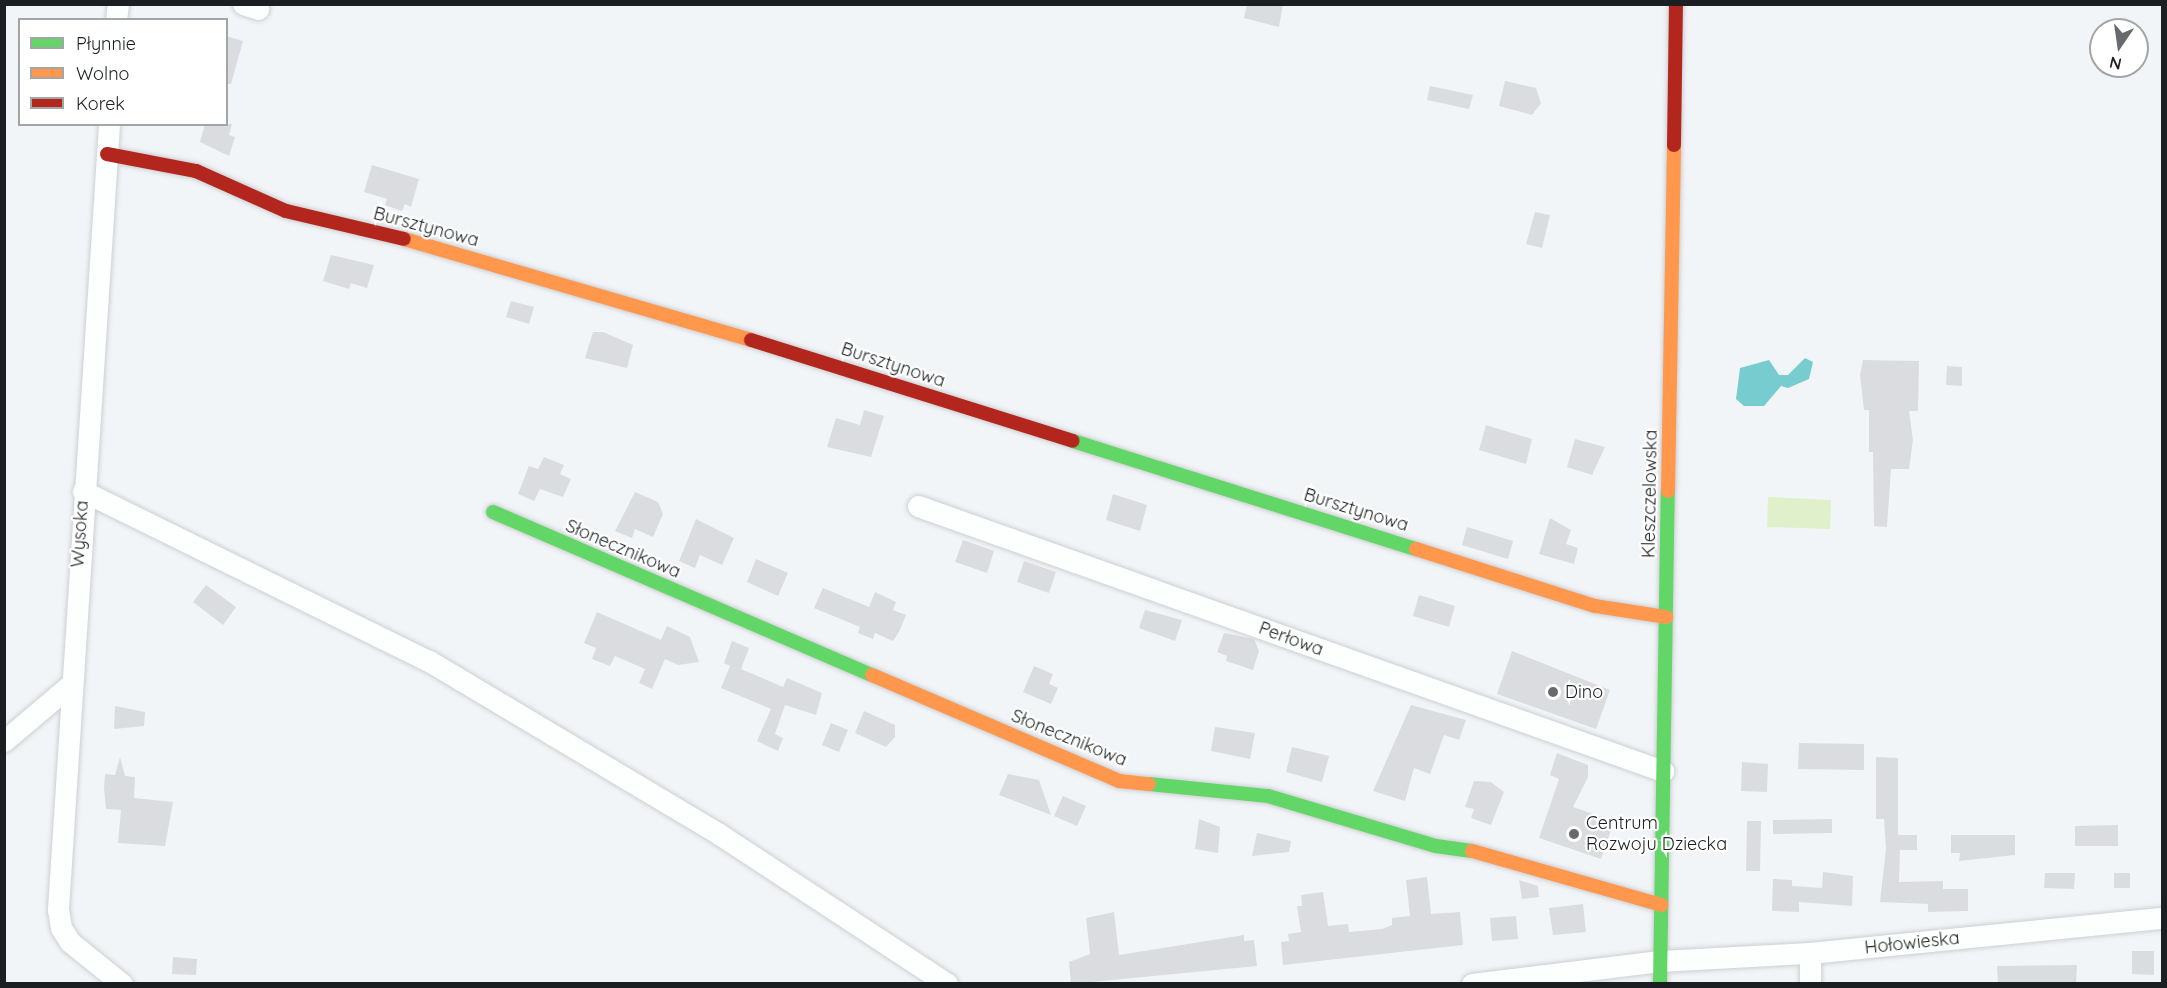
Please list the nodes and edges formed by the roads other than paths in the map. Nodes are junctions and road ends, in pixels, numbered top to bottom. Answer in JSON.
{"nodes":[{"id":1,"x":1676,"y":4,"type":"edge"},
{"id":2,"x":109,"y":126,"type":"edge"},
{"id":3,"x":107,"y":154,"type":"junction"},
{"id":4,"x":83,"y":491,"type":"junction"},
{"id":5,"x":918,"y":506,"type":"dead end"},
{"id":6,"x":493,"y":512,"type":"dead end"},
{"id":7,"x":1666,"y":617,"type":"junction"},
{"id":8,"x":70,"y":685,"type":"junction"},
{"id":9,"x":4,"y":741,"type":"edge"},
{"id":10,"x":1664,"y":771,"type":"junction"},
{"id":11,"x":1661,"y":904,"type":"junction"},
{"id":12,"x":2163,"y":918,"type":"edge"},
{"id":13,"x":1810,"y":953,"type":"junction"},
{"id":14,"x":1660,"y":961,"type":"junction"},
{"id":15,"x":1524,"y":981,"type":"edge"},
{"id":16,"x":122,"y":984,"type":"edge"},
{"id":17,"x":946,"y":984,"type":"edge"},
{"id":18,"x":1472,"y":984,"type":"edge"},
{"id":19,"x":1660,"y":984,"type":"edge"},
{"id":20,"x":1810,"y":984,"type":"edge"}],
"edges":[{"from":1,"to":7,"type":"street","name":"Kleszczelowska"},
{"from":2,"to":3,"type":"street","name":"Wysoka"},
{"from":3,"to":4,"type":"street","name":"Wysoka"},
{"from":3,"to":7,"type":"street","name":"Bursztynowa"},
{"from":4,"to":8,"type":"street","name":"Wysoka"},
{"from":4,"to":17,"type":"street"},
{"from":5,"to":10,"type":"street","name":"Perłowa"},
{"from":6,"to":11,"type":"street","name":"Słonecznikowa"},
{"from":7,"to":10,"type":"street","name":"Kleszczelowska"},
{"from":8,"to":9,"type":"street"},
{"from":8,"to":16,"type":"street","name":"Wysoka"},
{"from":10,"to":11,"type":"street","name":"Kleszczelowska"},
{"from":11,"to":14,"type":"street","name":"Kleszczelowska"},
{"from":12,"to":13,"type":"street","name":"Hołowieska"},
{"from":13,"to":14,"type":"street","name":"Hołowieska"},
{"from":13,"to":20,"type":"street"},
{"from":14,"to":15,"type":"street","name":"Hołowieska"},
{"from":14,"to":19,"type":"street","name":"Kleszczelowska"},
{"from":15,"to":18,"type":"street","name":"Hołowieska"}]}
